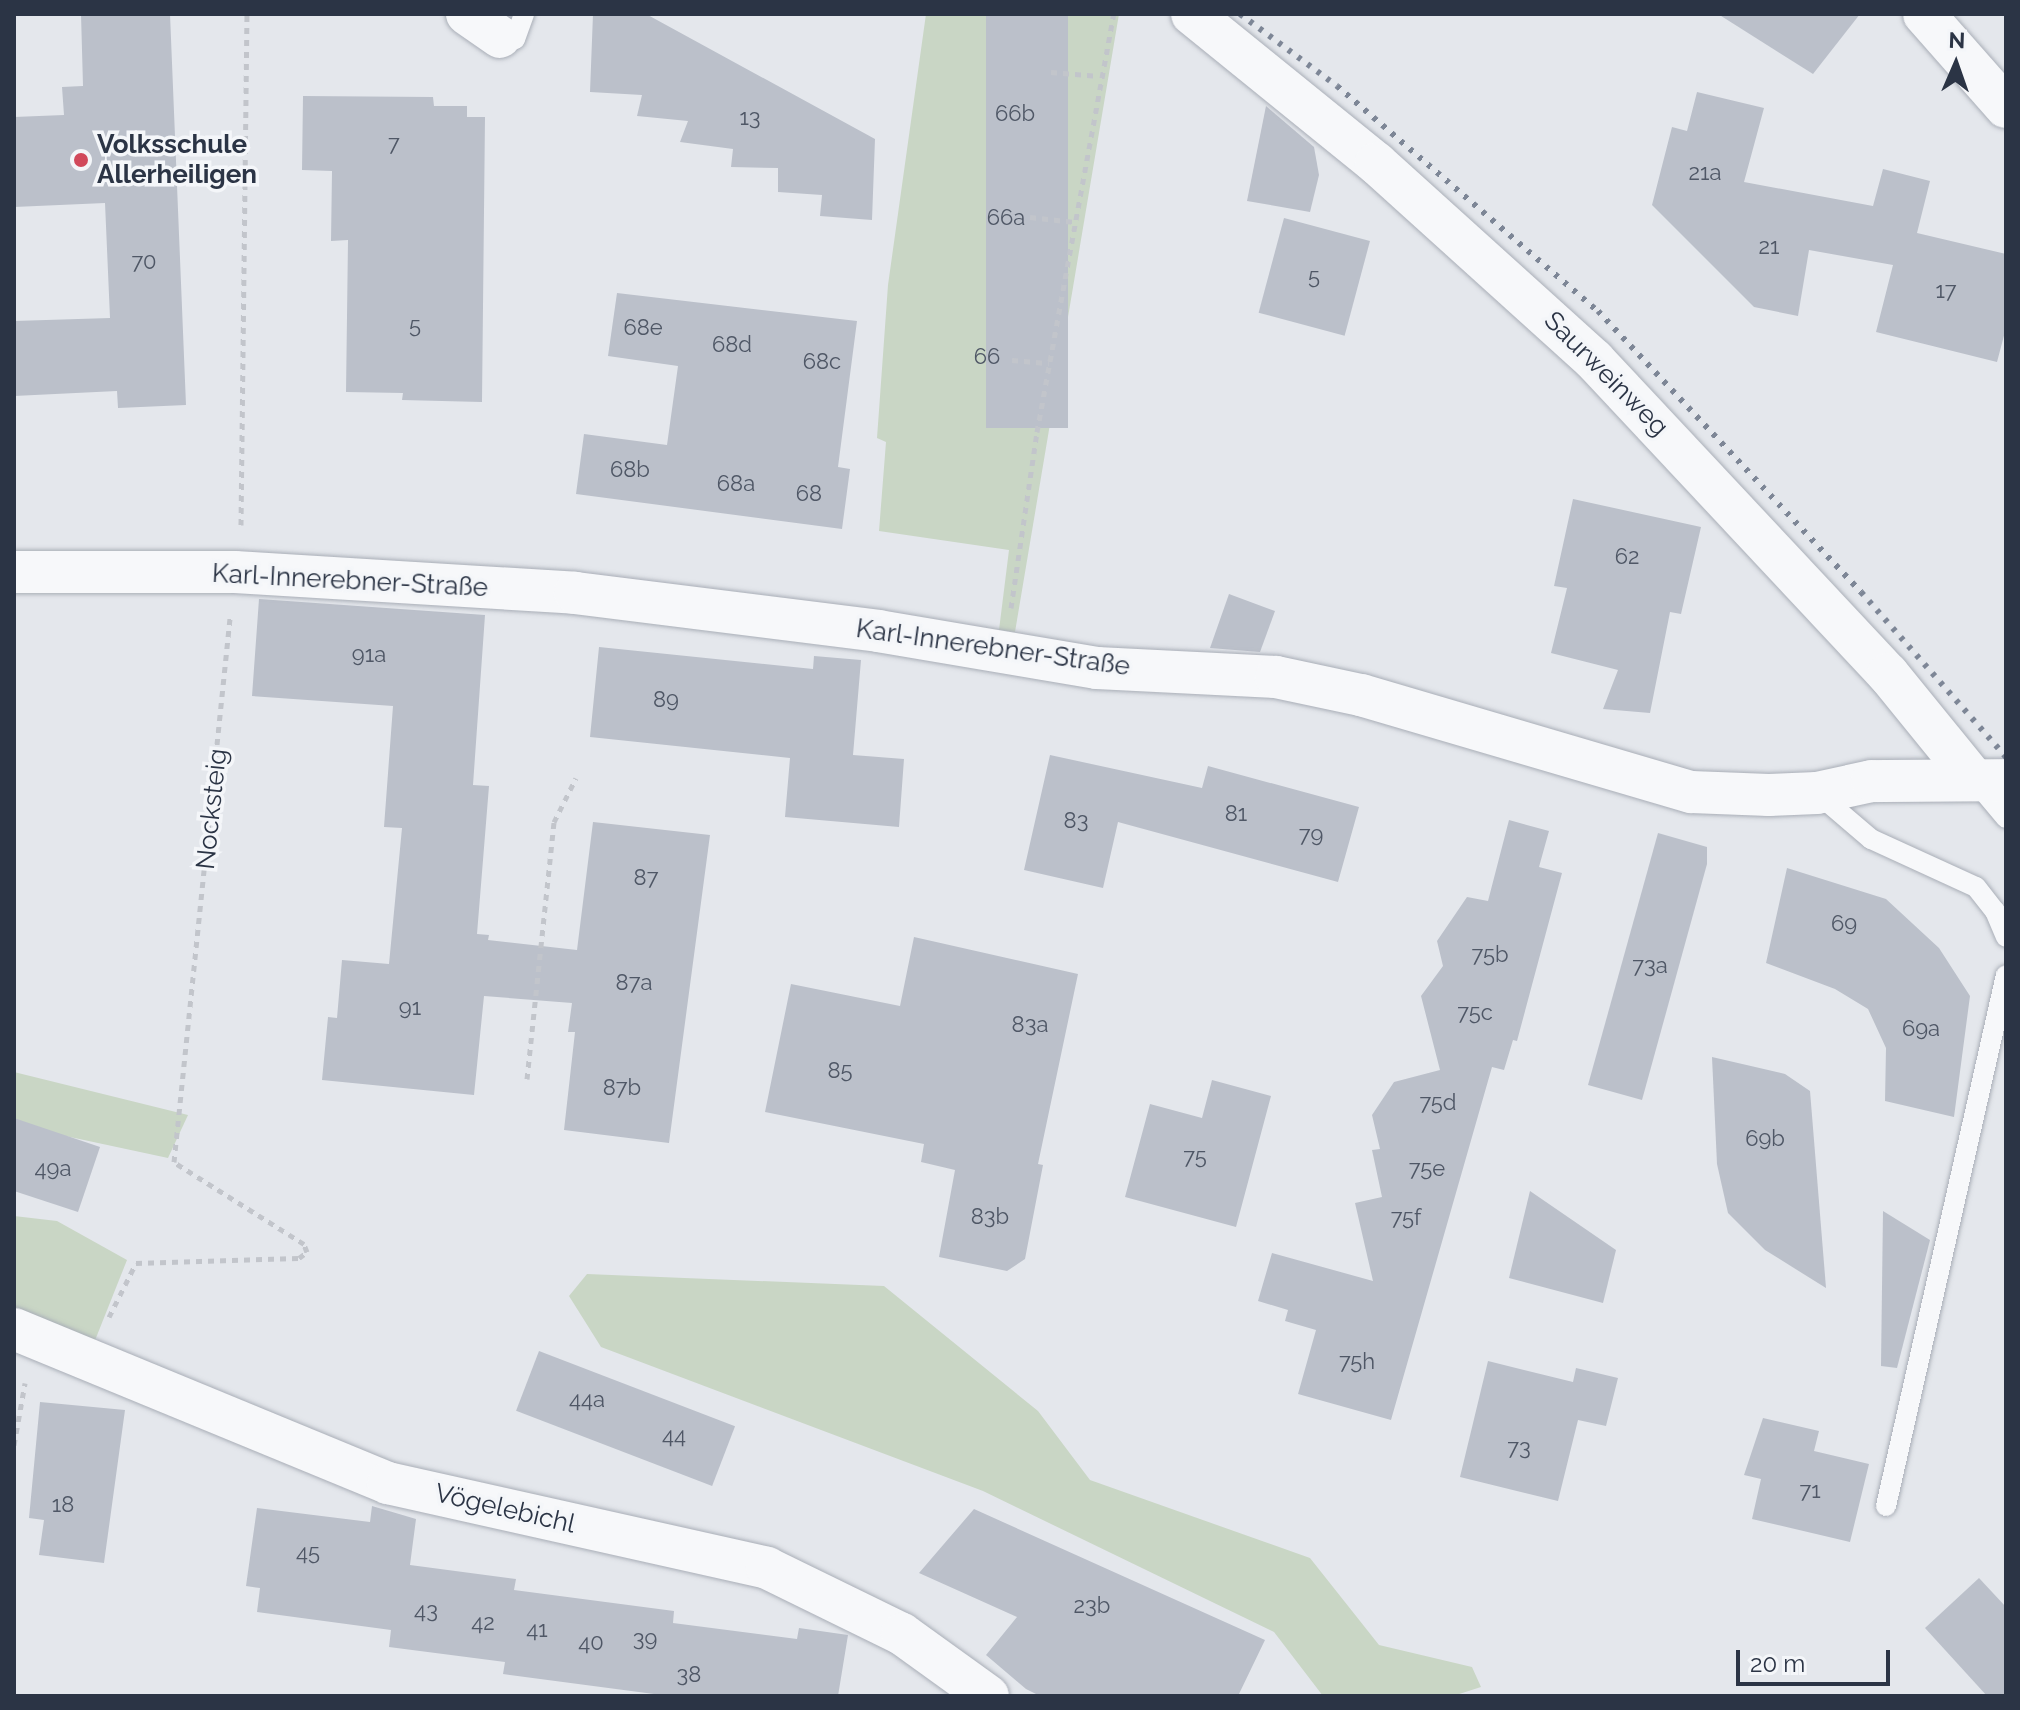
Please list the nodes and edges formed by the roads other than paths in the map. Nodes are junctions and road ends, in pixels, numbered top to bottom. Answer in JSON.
{"nodes":[{"id":1,"x":1192,"y":14,"type":"edge"},
{"id":2,"x":1924,"y":14,"type":"edge"},
{"id":3,"x":2006,"y":107,"type":"edge"},
{"id":4,"x":14,"y":572,"type":"edge"},
{"id":5,"x":1990,"y":780,"type":"edge"},
{"id":6,"x":1817,"y":793,"type":"junction"},
{"id":7,"x":2006,"y":818,"type":"edge"},
{"id":8,"x":2006,"y":937,"type":"edge"},
{"id":9,"x":2006,"y":975,"type":"edge"},
{"id":10,"x":23,"y":1333,"type":"edge"},
{"id":11,"x":1886,"y":1506,"type":"dead end"},
{"id":12,"x":988,"y":1696,"type":"edge"}],
"edges":[{"from":1,"to":5,"type":"street","name":"Saurweinweg"},
{"from":2,"to":3,"type":"street"},
{"from":4,"to":6,"type":"street","name":"Karl-Innerebner-Straße"},
{"from":5,"to":6,"type":"street","name":"Karl-Innerebner-Straße"},
{"from":5,"to":7,"type":"lane"},
{"from":6,"to":8,"type":"lane"},
{"from":9,"to":11,"type":"lane"},
{"from":10,"to":12,"type":"street","name":"Vögelebichl"}]}
